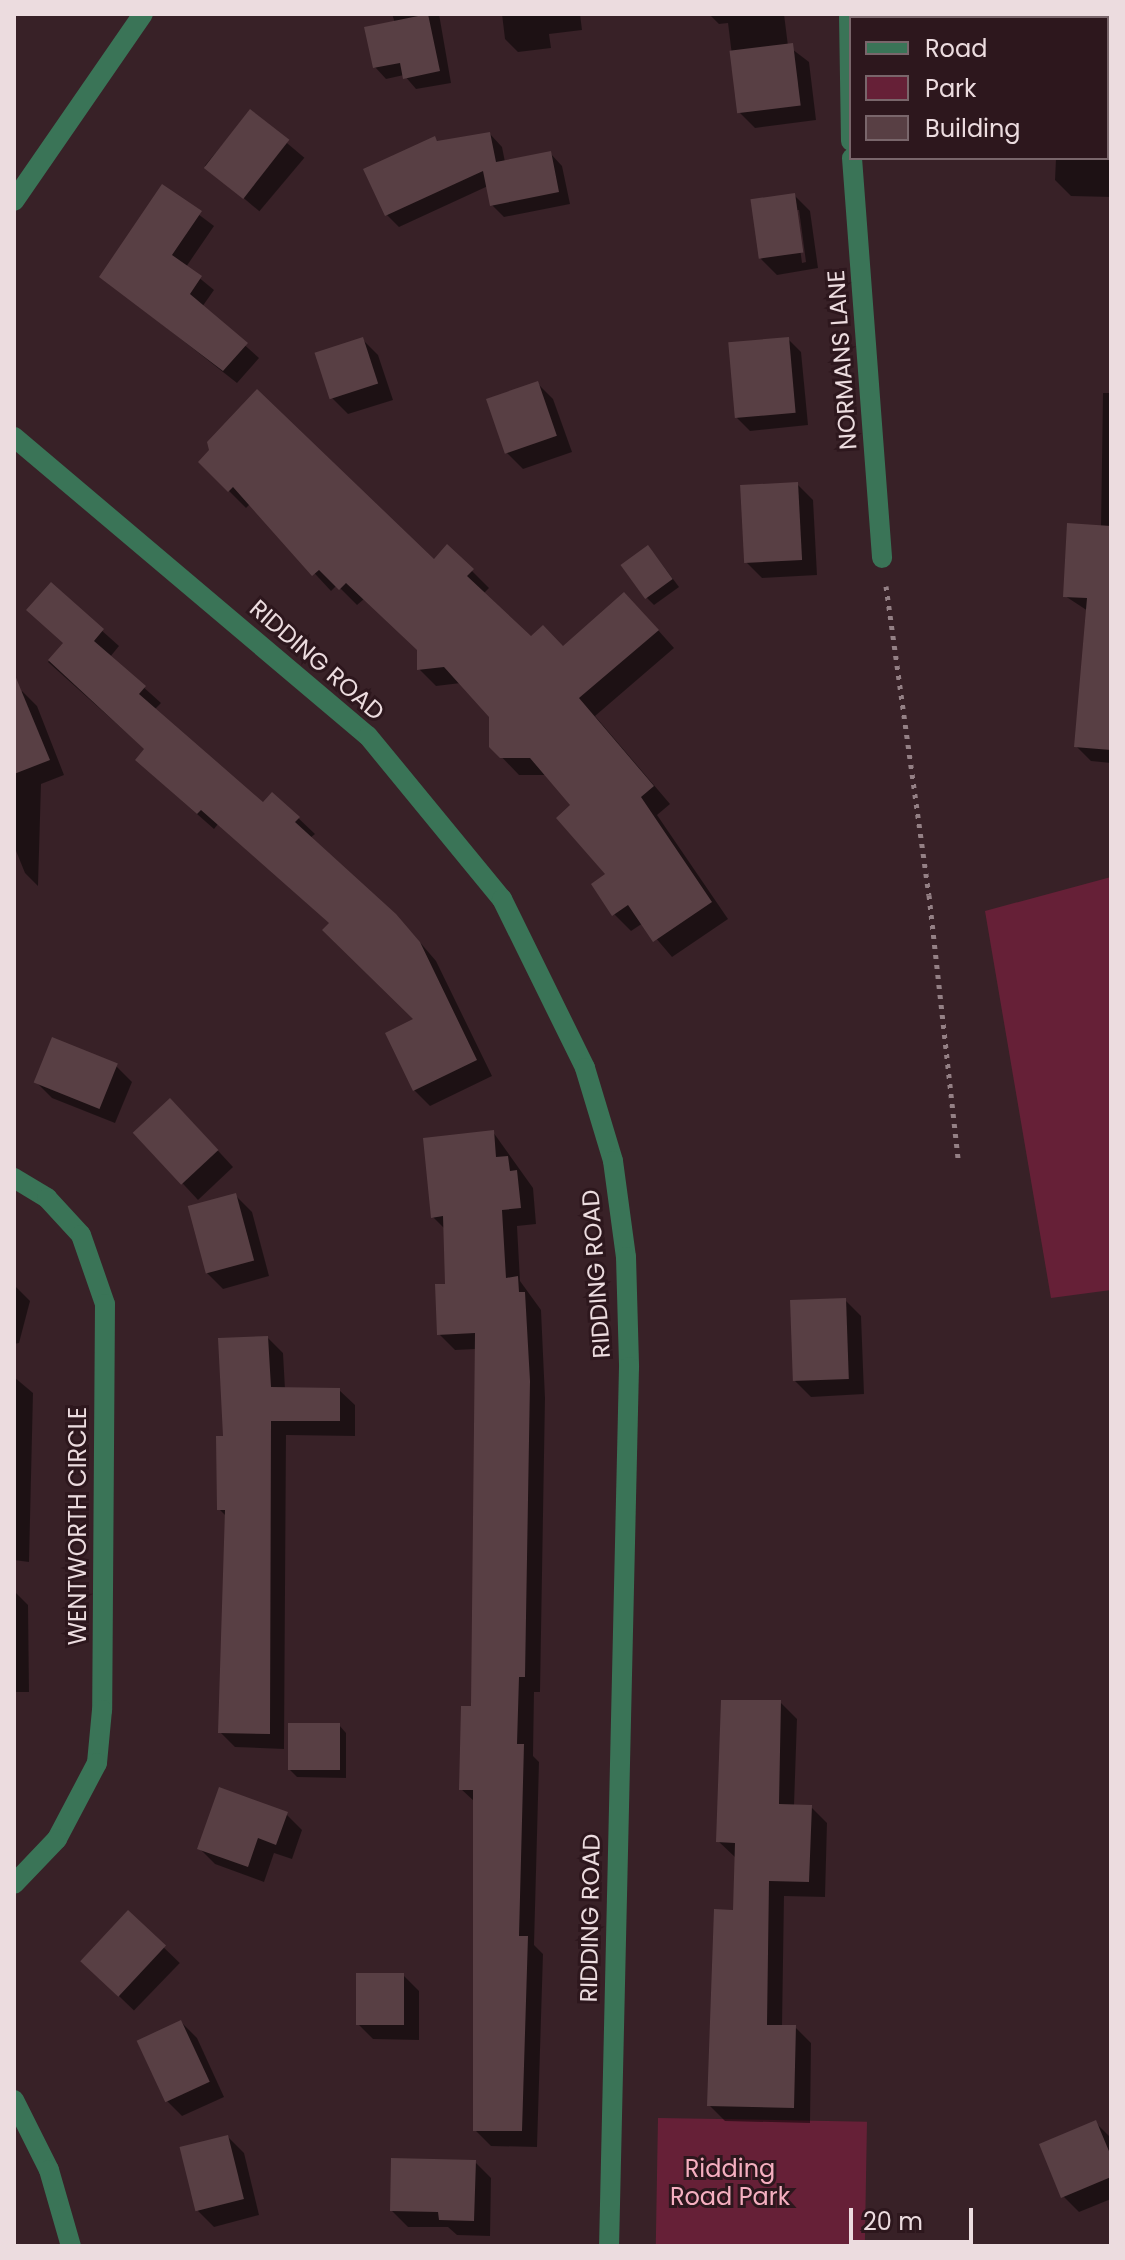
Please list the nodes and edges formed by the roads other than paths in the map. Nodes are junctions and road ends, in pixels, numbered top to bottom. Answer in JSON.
{"nodes":[{"id":1,"x":143,"y":14,"type":"edge"},
{"id":2,"x":852,"y":160,"type":"edge"},
{"id":3,"x":14,"y":201,"type":"edge"},
{"id":4,"x":14,"y":437,"type":"edge"},
{"id":5,"x":882,"y":558,"type":"road end"},
{"id":6,"x":14,"y":1178,"type":"edge"},
{"id":7,"x":14,"y":1884,"type":"edge"},
{"id":8,"x":14,"y":2100,"type":"edge"},
{"id":9,"x":71,"y":2246,"type":"edge"},
{"id":10,"x":609,"y":2246,"type":"edge"}],
"edges":[{"from":1,"to":3,"type":"street"},
{"from":2,"to":5,"type":"street","name":"NORMANS LANE"},
{"from":4,"to":10,"type":"street","name":"RIDDING ROAD"},
{"from":6,"to":7,"type":"street","name":"WENTWORTH CIRCLE"},
{"from":8,"to":9,"type":"street"}]}
